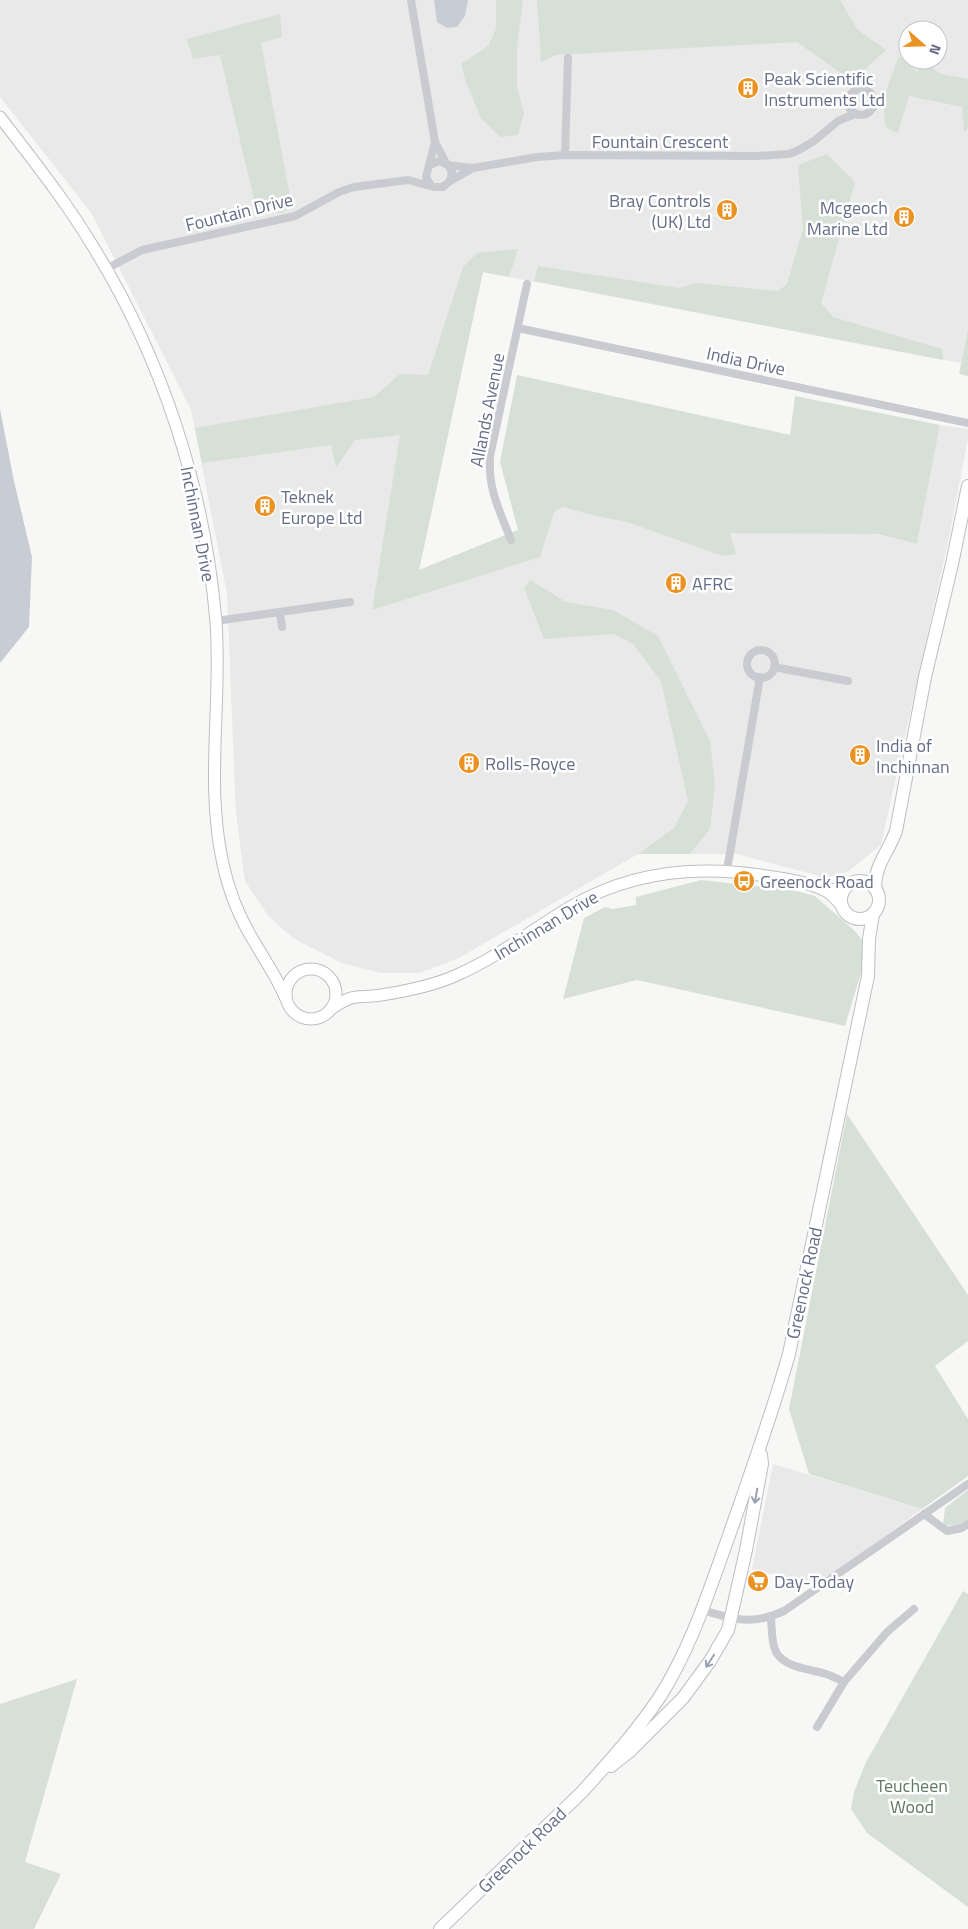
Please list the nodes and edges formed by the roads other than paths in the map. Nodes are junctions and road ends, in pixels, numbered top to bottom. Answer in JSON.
{"nodes":[{"id":1,"x":411,"y":0,"type":"edge"},
{"id":2,"x":568,"y":58,"type":"dead end"},
{"id":3,"x":848,"y":101,"type":"junction"},
{"id":4,"x":855,"y":114,"type":"junction"},
{"id":5,"x":0,"y":118,"type":"edge"},
{"id":6,"x":838,"y":121,"type":"junction"},
{"id":7,"x":435,"y":142,"type":"junction"},
{"id":8,"x":565,"y":155,"type":"junction"},
{"id":9,"x":447,"y":164,"type":"junction"},
{"id":10,"x":428,"y":167,"type":"junction"},
{"id":11,"x":473,"y":168,"type":"junction"},
{"id":12,"x":408,"y":180,"type":"junction"},
{"id":13,"x":450,"y":181,"type":"junction"},
{"id":14,"x":430,"y":184,"type":"junction"},
{"id":15,"x":106,"y":269,"type":"junction"},
{"id":16,"x":527,"y":284,"type":"dead end"},
{"id":17,"x":518,"y":328,"type":"junction"},
{"id":18,"x":968,"y":423,"type":"edge"},
{"id":19,"x":968,"y":486,"type":"edge"},
{"id":20,"x":511,"y":540,"type":"dead end"},
{"id":21,"x":350,"y":602,"type":"dead end"},
{"id":22,"x":280,"y":612,"type":"junction"},
{"id":23,"x":216,"y":621,"type":"junction"},
{"id":24,"x":282,"y":627,"type":"dead end"},
{"id":25,"x":774,"y":667,"type":"junction"},
{"id":26,"x":760,"y":678,"type":"junction"},
{"id":27,"x":848,"y":681,"type":"dead end"},
{"id":28,"x":876,"y":868,"type":"junction"},
{"id":29,"x":727,"y":870,"type":"junction"},
{"id":30,"x":852,"y":884,"type":"junction"},
{"id":31,"x":875,"y":888,"type":"junction"},
{"id":32,"x":827,"y":891,"type":"junction"},
{"id":33,"x":842,"y":906,"type":"junction"},
{"id":34,"x":873,"y":914,"type":"junction"},
{"id":35,"x":857,"y":919,"type":"junction"},
{"id":36,"x":869,"y":939,"type":"junction"},
{"id":37,"x":272,"y":969,"type":"junction"},
{"id":38,"x":295,"y":974,"type":"junction"},
{"id":39,"x":334,"y":985,"type":"junction"},
{"id":40,"x":356,"y":996,"type":"junction"},
{"id":41,"x":285,"y":997,"type":"junction"},
{"id":42,"x":331,"y":1008,"type":"junction"},
{"id":43,"x":760,"y":1448,"type":"junction"},
{"id":44,"x":968,"y":1484,"type":"edge"},
{"id":45,"x":924,"y":1514,"type":"junction"},
{"id":46,"x":966,"y":1528,"type":"edge"},
{"id":47,"x":724,"y":1550,"type":"junction"},
{"id":48,"x":746,"y":1553,"type":"junction"},
{"id":49,"x":914,"y":1609,"type":"dead end"},
{"id":50,"x":702,"y":1610,"type":"junction"},
{"id":51,"x":771,"y":1617,"type":"junction"},
{"id":52,"x":731,"y":1618,"type":"junction"},
{"id":53,"x":844,"y":1682,"type":"junction"},
{"id":54,"x":817,"y":1727,"type":"dead end"},
{"id":55,"x":603,"y":1768,"type":"junction"},
{"id":56,"x":440,"y":1929,"type":"edge"}],
"edges":[{"from":1,"to":7,"type":"street"},
{"from":2,"to":8,"type":"street"},
{"from":3,"to":4,"type":"street"},
{"from":3,"to":4,"type":"street","name":"Fountain Crescent"},
{"from":3,"to":6,"type":"street","name":"Fountain Crescent"},
{"from":4,"to":6,"type":"street","name":"Fountain Crescent"},
{"from":5,"to":15,"type":"street","name":"Inchinnan Drive"},
{"from":6,"to":8,"type":"street","name":"Fountain Crescent"},
{"from":7,"to":9,"type":"street"},
{"from":7,"to":10,"type":"street"},
{"from":8,"to":11,"type":"street","name":"Fountain Crescent"},
{"from":9,"to":10,"type":"street"},
{"from":9,"to":11,"type":"street","name":"Fountain Crescent"},
{"from":9,"to":13,"type":"street"},
{"from":10,"to":12,"type":"street","name":"Fountain Drive"},
{"from":10,"to":14,"type":"street"},
{"from":11,"to":13,"type":"street","name":"Fountain Crescent"},
{"from":12,"to":14,"type":"street","name":"Fountain Drive"},
{"from":12,"to":15,"type":"street","name":"Fountain Drive"},
{"from":13,"to":14,"type":"street"},
{"from":15,"to":23,"type":"street","name":"Inchinnan Drive"},
{"from":16,"to":17,"type":"street","name":"Allands Avenue"},
{"from":17,"to":18,"type":"street","name":"India Drive"},
{"from":17,"to":20,"type":"street","name":"Allands Avenue"},
{"from":19,"to":28,"type":"main road"},
{"from":21,"to":22,"type":"street"},
{"from":22,"to":23,"type":"street"},
{"from":22,"to":24,"type":"street"},
{"from":23,"to":37,"type":"street","name":"Inchinnan Drive"},
{"from":25,"to":26,"type":"street"},
{"from":25,"to":26,"type":"street"},
{"from":25,"to":27,"type":"street"},
{"from":26,"to":29,"type":"street"},
{"from":28,"to":30,"type":"main road"},
{"from":28,"to":31,"type":"main road"},
{"from":29,"to":32,"type":"street","name":"Inchinnan Drive"},
{"from":29,"to":40,"type":"street","name":"Inchinnan Drive"},
{"from":30,"to":31,"type":"main road"},
{"from":30,"to":32,"type":"street","name":"Inchinnan Drive"},
{"from":30,"to":33,"type":"main road"},
{"from":31,"to":34,"type":"main road"},
{"from":32,"to":33,"type":"street","name":"Inchinnan Drive"},
{"from":33,"to":35,"type":"main road"},
{"from":34,"to":35,"type":"main road"},
{"from":34,"to":36,"type":"main road","name":"Greenock Road"},
{"from":35,"to":36,"type":"main road"},
{"from":36,"to":43,"type":"main road","name":"Greenock Road"},
{"from":37,"to":38,"type":"street"},
{"from":37,"to":41,"type":"street","name":"Inchinnan Drive"},
{"from":38,"to":39,"type":"street"},
{"from":38,"to":41,"type":"street"},
{"from":39,"to":40,"type":"street","name":"Inchinnan Drive"},
{"from":39,"to":42,"type":"street"},
{"from":40,"to":42,"type":"street","name":"Inchinnan Drive"},
{"from":41,"to":42,"type":"street"},
{"from":43,"to":47,"type":"main road","name":"Greenock Road"},
{"from":43,"to":48,"type":"main road","name":"Greenock Road","one_way":true},
{"from":44,"to":45,"type":"street"},
{"from":45,"to":46,"type":"street"},
{"from":45,"to":51,"type":"street"},
{"from":47,"to":48,"type":"main road"},
{"from":47,"to":50,"type":"main road","name":"Greenock Road"},
{"from":48,"to":52,"type":"main road","name":"Greenock Road"},
{"from":49,"to":53,"type":"street"},
{"from":50,"to":52,"type":"street"},
{"from":50,"to":55,"type":"main road","name":"Greenock Road"},
{"from":51,"to":52,"type":"street"},
{"from":51,"to":53,"type":"street"},
{"from":52,"to":55,"type":"main road","name":"Greenock Road","one_way":true},
{"from":53,"to":54,"type":"street"},
{"from":55,"to":56,"type":"main road","name":"Greenock Road"}]}
